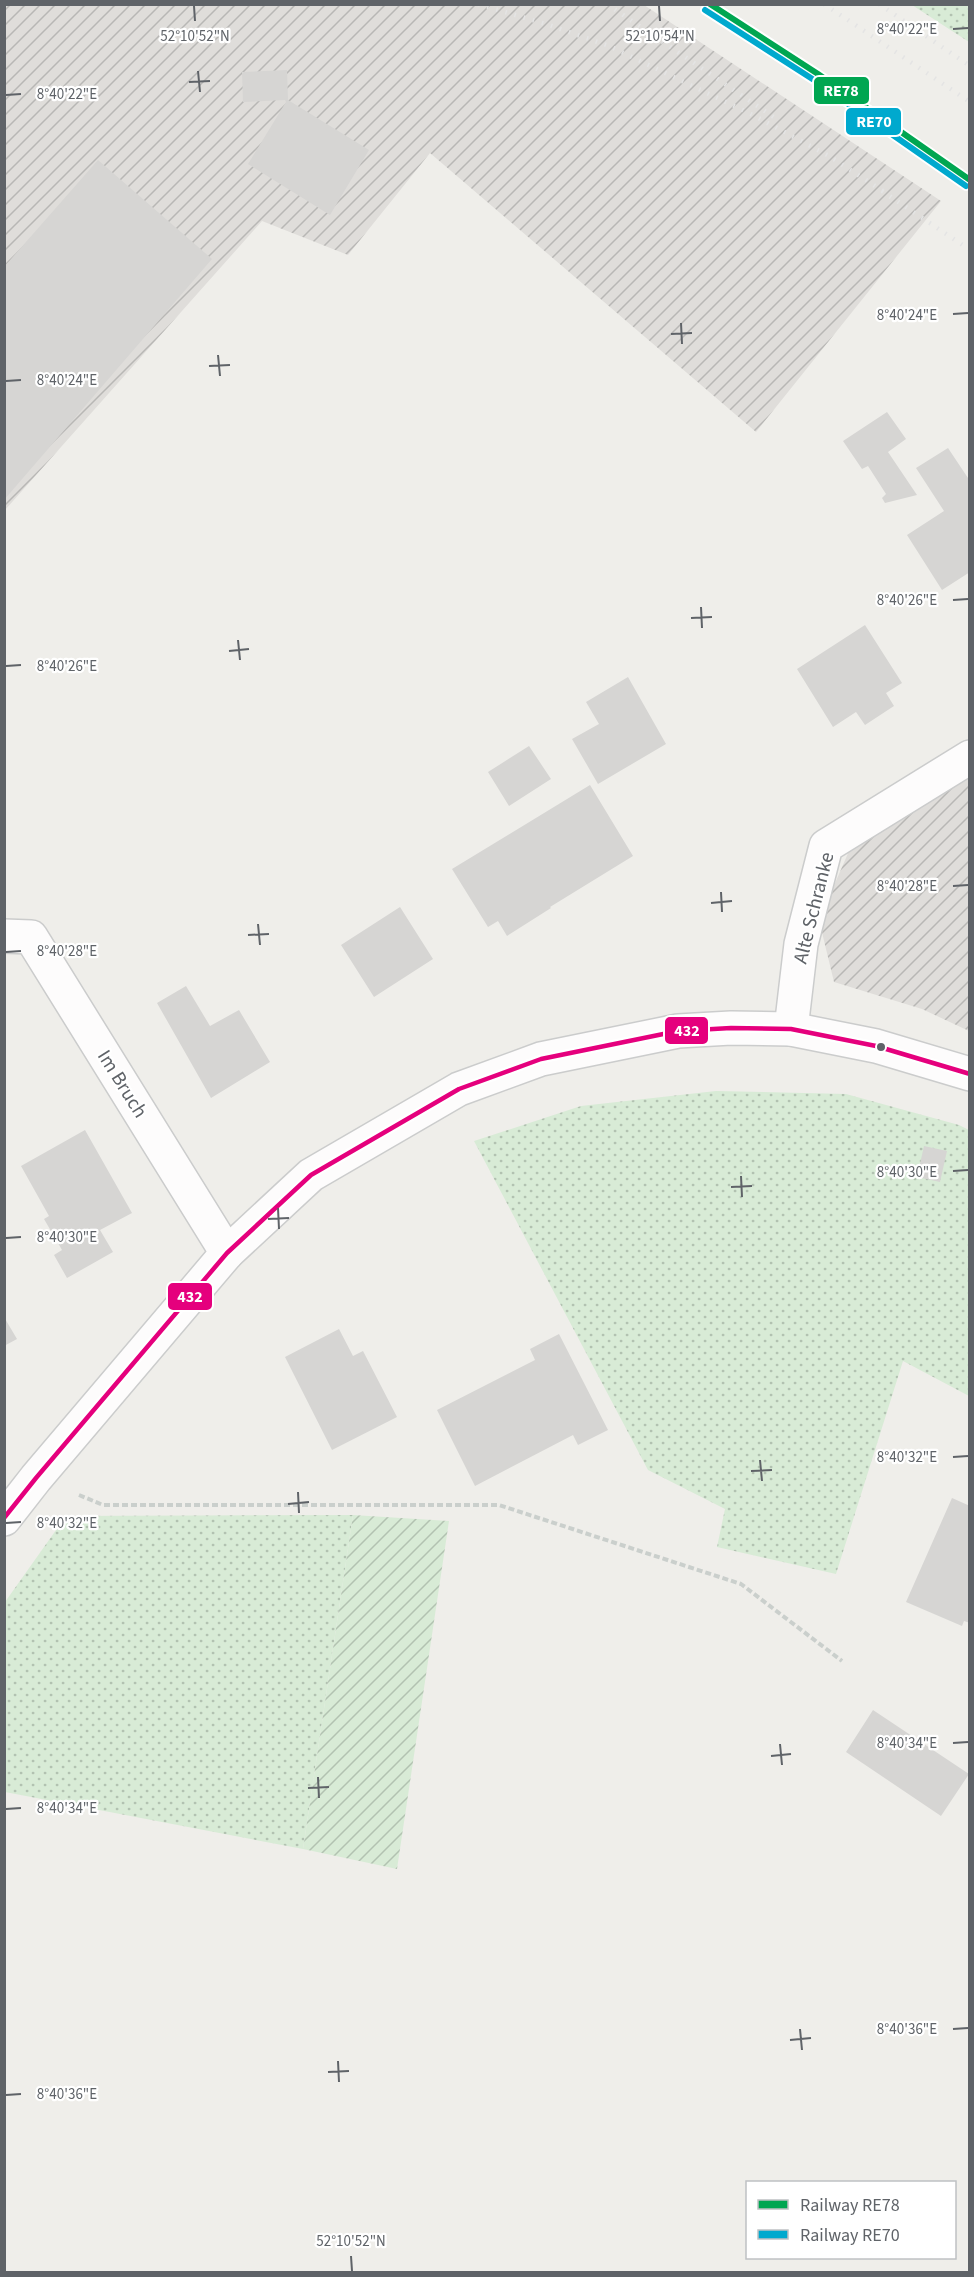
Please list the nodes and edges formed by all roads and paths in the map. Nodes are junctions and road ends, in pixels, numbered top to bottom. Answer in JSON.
{"nodes":[{"id":1,"x":969,"y":757,"type":"edge"},
{"id":2,"x":4,"y":936,"type":"edge"},
{"id":3,"x":791,"y":1029,"type":"junction"},
{"id":4,"x":969,"y":1074,"type":"edge"},
{"id":5,"x":227,"y":1253,"type":"junction"},
{"id":6,"x":36,"y":1478,"type":"junction"},
{"id":7,"x":4,"y":1519,"type":"edge"},
{"id":8,"x":842,"y":1661,"type":"dead end"}],
"edges":[{"from":1,"to":3,"type":"street","name":"Alte Schranke"},
{"from":2,"to":5,"type":"street","name":"Im Bruch"},
{"from":3,"to":4,"type":"street"},
{"from":3,"to":5,"type":"street"},
{"from":5,"to":6,"type":"street"},
{"from":6,"to":7,"type":"street"},
{"from":6,"to":8,"type":"path"}]}
